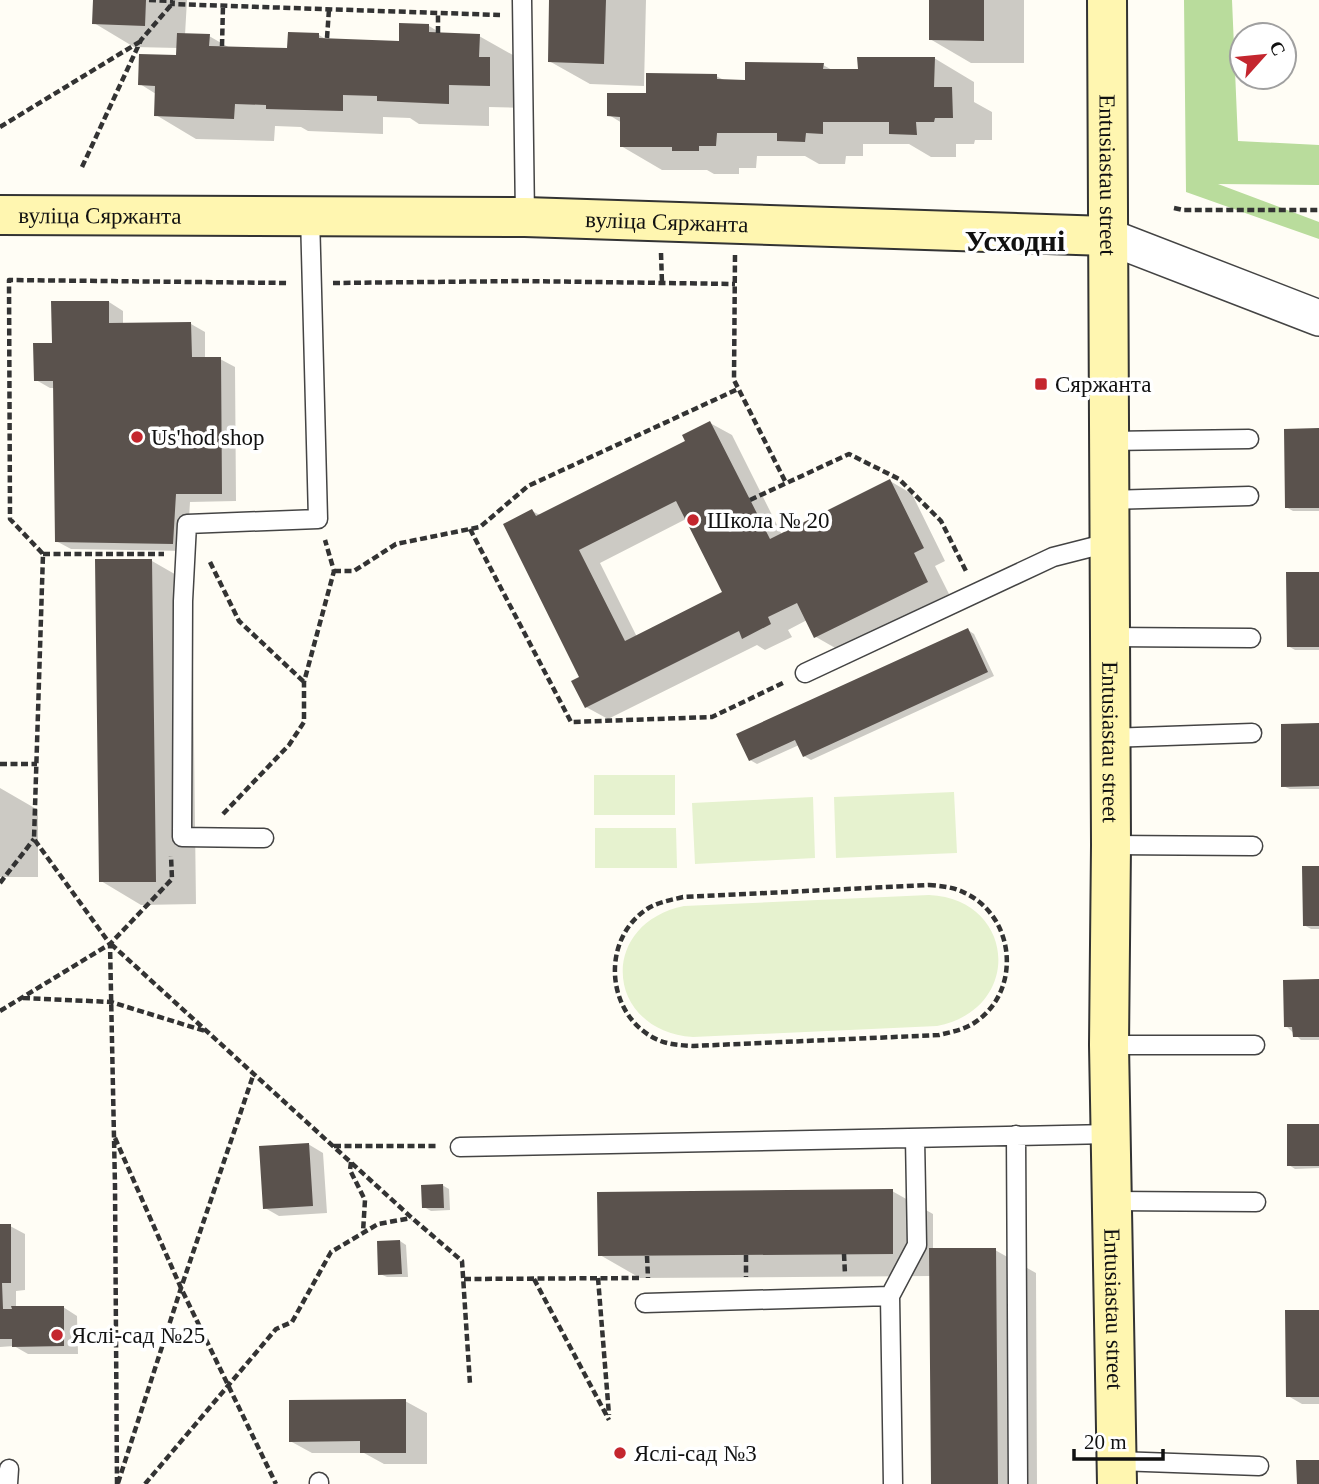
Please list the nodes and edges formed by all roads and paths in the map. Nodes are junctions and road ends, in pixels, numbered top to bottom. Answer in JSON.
{"nodes":[{"id":1,"x":149,"y":0,"type":"edge"},
{"id":2,"x":1107,"y":0,"type":"edge"},
{"id":3,"x":173,"y":1,"type":"edge"},
{"id":4,"x":223,"y":5,"type":"junction"},
{"id":5,"x":522,"y":8,"type":"edge"},
{"id":6,"x":328,"y":9,"type":"junction"},
{"id":7,"x":438,"y":13,"type":"junction"},
{"id":8,"x":438,"y":33,"type":"dead end"},
{"id":9,"x":327,"y":38,"type":"dead end"},
{"id":10,"x":141,"y":40,"type":"junction"},
{"id":11,"x":222,"y":46,"type":"dead end"},
{"id":12,"x":0,"y":127,"type":"edge"},
{"id":13,"x":82,"y":167,"type":"dead end"},
{"id":14,"x":1174,"y":208,"type":"dead end"},
{"id":15,"x":1319,"y":210,"type":"edge"},
{"id":16,"x":0,"y":215,"type":"edge"},
{"id":17,"x":310,"y":215,"type":"junction"},
{"id":18,"x":525,"y":217,"type":"junction"},
{"id":19,"x":735,"y":223,"type":"junction"},
{"id":20,"x":1107,"y":236,"type":"junction"},
{"id":21,"x":0,"y":280,"type":"edge"},
{"id":22,"x":9,"y":280,"type":"junction"},
{"id":23,"x":312,"y":283,"type":"junction"},
{"id":24,"x":735,"y":284,"type":"junction"},
{"id":25,"x":1319,"y":318,"type":"edge"},
{"id":26,"x":738,"y":389,"type":"junction"},
{"id":27,"x":1249,"y":439,"type":"dead end"},
{"id":28,"x":1108,"y":441,"type":"junction"},
{"id":29,"x":786,"y":483,"type":"junction"},
{"id":30,"x":1249,"y":496,"type":"dead end"},
{"id":31,"x":750,"y":500,"type":"dead end"},
{"id":32,"x":1108,"y":500,"type":"junction"},
{"id":33,"x":318,"y":519,"type":"junction"},
{"id":34,"x":470,"y":529,"type":"junction"},
{"id":35,"x":1108,"y":543,"type":"junction"},
{"id":36,"x":43,"y":554,"type":"junction"},
{"id":37,"x":185,"y":554,"type":"junction"},
{"id":38,"x":334,"y":571,"type":"junction"},
{"id":39,"x":977,"y":593,"type":"junction"},
{"id":40,"x":1109,"y":636,"type":"junction"},
{"id":41,"x":1251,"y":638,"type":"dead end"},
{"id":42,"x":805,"y":673,"type":"joint"},
{"id":43,"x":304,"y":682,"type":"junction"},
{"id":44,"x":1252,"y":733,"type":"dead end"},
{"id":45,"x":1109,"y":738,"type":"junction"},
{"id":46,"x":0,"y":764,"type":"edge"},
{"id":47,"x":37,"y":764,"type":"junction"},
{"id":48,"x":199,"y":837,"type":"junction"},
{"id":49,"x":264,"y":838,"type":"dead end"},
{"id":50,"x":34,"y":839,"type":"junction"},
{"id":51,"x":1111,"y":845,"type":"junction"},
{"id":52,"x":1253,"y":846,"type":"dead end"},
{"id":53,"x":171,"y":862,"type":"dead end"},
{"id":54,"x":172,"y":879,"type":"dead end"},
{"id":55,"x":0,"y":883,"type":"edge"},
{"id":56,"x":929,"y":886,"type":"joint"},
{"id":57,"x":110,"y":944,"type":"junction"},
{"id":58,"x":21,"y":998,"type":"junction"},
{"id":59,"x":111,"y":1002,"type":"junction"},
{"id":60,"x":0,"y":1011,"type":"edge"},
{"id":61,"x":209,"y":1033,"type":"junction"},
{"id":62,"x":1109,"y":1045,"type":"junction"},
{"id":63,"x":1255,"y":1045,"type":"dead end"},
{"id":64,"x":254,"y":1073,"type":"junction"},
{"id":65,"x":113,"y":1134,"type":"junction"},
{"id":66,"x":1110,"y":1134,"type":"junction"},
{"id":67,"x":1016,"y":1135,"type":"junction"},
{"id":68,"x":915,"y":1138,"type":"junction"},
{"id":69,"x":333,"y":1146,"type":"junction"},
{"id":70,"x":460,"y":1147,"type":"joint"},
{"id":71,"x":351,"y":1163,"type":"junction"},
{"id":72,"x":1111,"y":1202,"type":"junction"},
{"id":73,"x":1256,"y":1202,"type":"dead end"},
{"id":74,"x":412,"y":1218,"type":"junction"},
{"id":75,"x":363,"y":1233,"type":"junction"},
{"id":76,"x":844,"y":1254,"type":"dead end"},
{"id":77,"x":746,"y":1255,"type":"dead end"},
{"id":78,"x":648,"y":1256,"type":"dead end"},
{"id":79,"x":845,"y":1276,"type":"dead end"},
{"id":80,"x":746,"y":1277,"type":"dead end"},
{"id":81,"x":598,"y":1278,"type":"dead end"},
{"id":82,"x":648,"y":1278,"type":"dead end"},
{"id":83,"x":534,"y":1279,"type":"dead end"},
{"id":84,"x":181,"y":1288,"type":"junction"},
{"id":85,"x":890,"y":1296,"type":"junction"},
{"id":86,"x":645,"y":1303,"type":"dead end"},
{"id":87,"x":470,"y":1384,"type":"dead end"},
{"id":88,"x":229,"y":1387,"type":"junction"},
{"id":89,"x":1259,"y":1466,"type":"dead end"},
{"id":90,"x":1117,"y":1472,"type":"edge"},
{"id":91,"x":117,"y":1484,"type":"edge"},
{"id":92,"x":145,"y":1484,"type":"edge"},
{"id":93,"x":276,"y":1484,"type":"edge"},
{"id":94,"x":893,"y":1484,"type":"edge"},
{"id":95,"x":1018,"y":1484,"type":"edge"}],
"edges":[{"from":1,"to":3,"type":"path"},
{"from":2,"to":20,"type":"main road","name":"Entusiastau street"},
{"from":3,"to":4,"type":"path"},
{"from":3,"to":10,"type":"path"},
{"from":4,"to":6,"type":"path"},
{"from":4,"to":11,"type":"path"},
{"from":5,"to":7,"type":"path"},
{"from":5,"to":18,"type":"lane"},
{"from":6,"to":7,"type":"path"},
{"from":6,"to":9,"type":"path"},
{"from":7,"to":8,"type":"path"},
{"from":10,"to":12,"type":"path"},
{"from":10,"to":13,"type":"path"},
{"from":14,"to":15,"type":"path"},
{"from":16,"to":17,"type":"main road","name":"вуліца Сяржанта"},
{"from":17,"to":18,"type":"main road","name":"вуліца Сяржанта"},
{"from":17,"to":23,"type":"lane"},
{"from":18,"to":19,"type":"main road","name":"вуліца Сяржанта"},
{"from":19,"to":20,"type":"main road","name":"вуліца Сяржанта"},
{"from":19,"to":24,"type":"path"},
{"from":20,"to":25,"type":"street","name":"вуліца Сяржанта"},
{"from":20,"to":28,"type":"main road","name":"Entusiastau street"},
{"from":21,"to":22,"type":"path"},
{"from":22,"to":23,"type":"path"},
{"from":22,"to":36,"type":"path"},
{"from":23,"to":24,"type":"path"},
{"from":23,"to":33,"type":"lane"},
{"from":24,"to":26,"type":"path"},
{"from":26,"to":29,"type":"path"},
{"from":26,"to":34,"type":"path"},
{"from":27,"to":28,"type":"lane"},
{"from":28,"to":32,"type":"main road","name":"Entusiastau street"},
{"from":29,"to":31,"type":"path"},
{"from":29,"to":39,"type":"path"},
{"from":30,"to":32,"type":"lane"},
{"from":32,"to":35,"type":"main road","name":"Entusiastau street"},
{"from":33,"to":37,"type":"lane"},
{"from":33,"to":38,"type":"path"},
{"from":34,"to":38,"type":"path"},
{"from":34,"to":42,"type":"path"},
{"from":35,"to":39,"type":"lane"},
{"from":35,"to":40,"type":"main road","name":"Entusiastau street"},
{"from":36,"to":37,"type":"path"},
{"from":36,"to":47,"type":"path"},
{"from":37,"to":43,"type":"path"},
{"from":37,"to":48,"type":"lane"},
{"from":38,"to":43,"type":"path"},
{"from":39,"to":42,"type":"lane"},
{"from":40,"to":41,"type":"lane"},
{"from":40,"to":45,"type":"main road","name":"Entusiastau street"},
{"from":43,"to":48,"type":"path"},
{"from":44,"to":45,"type":"lane"},
{"from":45,"to":51,"type":"main road","name":"Entusiastau street"},
{"from":46,"to":47,"type":"path"},
{"from":47,"to":50,"type":"path"},
{"from":48,"to":49,"type":"lane"},
{"from":48,"to":53,"type":"path"},
{"from":50,"to":55,"type":"path"},
{"from":50,"to":57,"type":"path"},
{"from":51,"to":52,"type":"lane"},
{"from":51,"to":62,"type":"main road","name":"Entusiastau street"},
{"from":54,"to":57,"type":"path"},
{"from":56,"to":56,"type":"path"},
{"from":57,"to":58,"type":"path"},
{"from":57,"to":59,"type":"path"},
{"from":57,"to":61,"type":"path"},
{"from":58,"to":59,"type":"path"},
{"from":58,"to":60,"type":"path"},
{"from":59,"to":61,"type":"path"},
{"from":59,"to":65,"type":"path"},
{"from":61,"to":64,"type":"path"},
{"from":62,"to":63,"type":"lane"},
{"from":62,"to":66,"type":"main road","name":"Entusiastau street"},
{"from":64,"to":69,"type":"path"},
{"from":64,"to":84,"type":"path"},
{"from":65,"to":84,"type":"path"},
{"from":65,"to":91,"type":"path"},
{"from":66,"to":67,"type":"lane"},
{"from":66,"to":72,"type":"main road","name":"Entusiastau street"},
{"from":67,"to":68,"type":"lane"},
{"from":67,"to":95,"type":"lane"},
{"from":68,"to":70,"type":"lane"},
{"from":68,"to":85,"type":"lane"},
{"from":69,"to":70,"type":"path"},
{"from":69,"to":71,"type":"path"},
{"from":71,"to":74,"type":"path"},
{"from":71,"to":75,"type":"path"},
{"from":72,"to":73,"type":"lane"},
{"from":72,"to":90,"type":"main road","name":"Entusiastau street"},
{"from":74,"to":75,"type":"path"},
{"from":74,"to":87,"type":"path"},
{"from":75,"to":88,"type":"path"},
{"from":76,"to":79,"type":"path"},
{"from":77,"to":80,"type":"path"},
{"from":78,"to":82,"type":"path"},
{"from":81,"to":83,"type":"path"},
{"from":84,"to":88,"type":"path"},
{"from":84,"to":91,"type":"path"},
{"from":85,"to":86,"type":"lane"},
{"from":85,"to":94,"type":"lane"},
{"from":88,"to":92,"type":"path"},
{"from":88,"to":93,"type":"path"},
{"from":89,"to":90,"type":"lane"}]}
